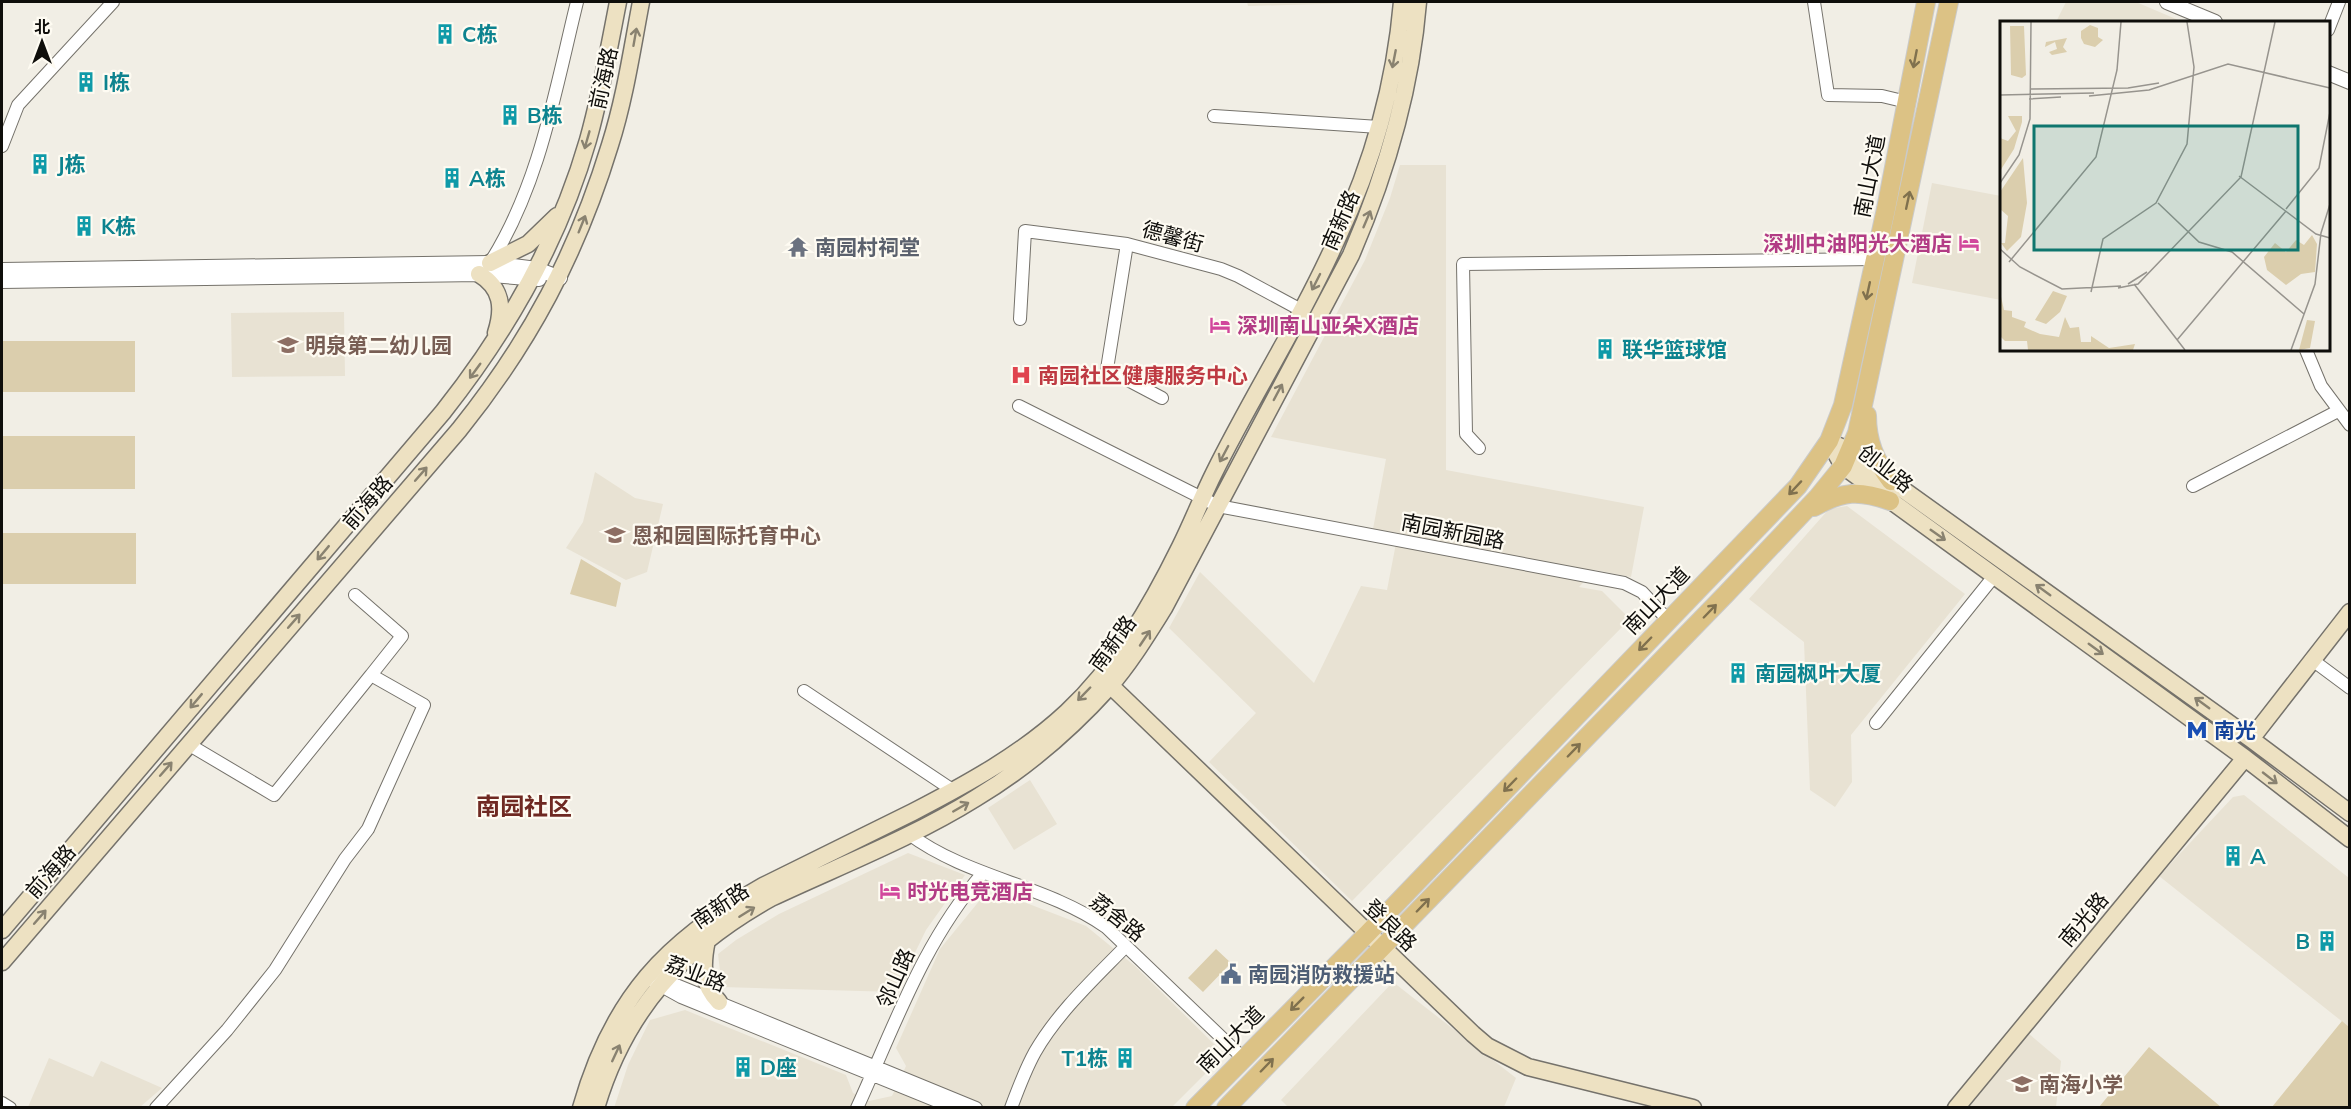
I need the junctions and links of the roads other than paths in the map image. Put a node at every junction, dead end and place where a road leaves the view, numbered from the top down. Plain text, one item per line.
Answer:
1 (113, 2) edge
2 (577, 2) edge
3 (618, 2) edge
4 (641, 2) edge
5 (1402, 2) edge
6 (1418, 2) edge
7 (1814, 2) edge
8 (1926, 2) edge
9 (1949, 2) edge
10 (2167, 2) edge
11 (2339, 2) edge
12 (2186, 5) edge
13 (2213, 21) edge
14 (2330, 25) edge
15 (2330, 74) edge
16 (2349, 82) edge
17 (1907, 102) junction
18 (1214, 116) dead end
19 (1379, 127) junction
20 (2, 146) edge
21 (565, 206) junction
22 (1127, 244) junction
23 (1875, 259) junction
24 (484, 269) junction
25 (2, 270) edge
26 (535, 274) junction
27 (560, 278) junction
28 (2, 280) edge
29 (1301, 310) junction
30 (1020, 319) dead end
31 (492, 347) junction
32 (2306, 351) edge
33 (1869, 380) junction
34 (1162, 398) dead end
35 (1019, 406) dead end
36 (2338, 411) junction
37 (2349, 425) edge
38 (1829, 441) junction
39 (1479, 448) dead end
40 (1847, 460) junction
41 (1892, 481) junction
42 (2193, 486) dead end
43 (1202, 499) junction
44 (1890, 501) junction
45 (1218, 506) junction
46 (1802, 514) junction
47 (1995, 575) junction
48 (355, 595) dead end
49 (2349, 612) edge
50 (1668, 620) junction
51 (2311, 660) junction
52 (371, 675) junction
53 (1110, 685) junction
54 (2349, 688) edge
55 (804, 691) dead end
56 (1876, 723) dead end
57 (2251, 739) junction
58 (188, 744) junction
59 (2245, 758) junction
60 (954, 791) junction
61 (2349, 813) edge
62 (909, 834) junction
63 (2349, 839) edge
64 (983, 873) junction
65 (767, 892) junction
66 (2, 930) edge
67 (1368, 933) junction
68 (707, 940) junction
69 (1126, 946) junction
70 (1382, 946) junction
71 (2, 962) edge
72 (656, 980) junction
73 (718, 1002) junction
74 (1243, 1058) junction
75 (874, 1070) junction
76 (2, 1103) edge
77 (162, 1105) edge
78 (10, 1107) edge
79 (581, 1107) edge
80 (596, 1107) edge
81 (858, 1107) edge
82 (954, 1107) edge
83 (976, 1107) edge
84 (1011, 1107) edge
85 (1195, 1107) edge
86 (1226, 1107) edge
87 (1693, 1107) edge
88 (1956, 1107) edge

1 - 20 street
2 - 24 street
3 -> 21 main road, 前海路
27 -> 4 main road, 前海路
5 -> 19 main road, 南新路
45 -> 6 main road, 南新路
7 - 17 street
8 -> 17 main road, 南山大道
33 -> 9 main road, 南山大道
10 - 12 street
11 - 14 street
12 - 13 street
15 - 16 street
17 - 23 main road, 南山大道
18 - 19 street
19 -> 29 main road, 南新路
21 - 24 main road
21 - 26 main road, 前海路
22 - 29 street, 德馨街
22 - 30 street, 德馨街
22 - 34 street
23 -> 38 main road, 南山大道
23 - 39 street
24 - 25 street
24 - 26 street
24 - 28 street
24 - 31 main road
26 - 27 street
26 - 31 main road, 前海路
58 -> 27 main road, 前海路
29 -> 43 main road, 南新路
31 -> 66 main road, 前海路
32 - 36 street
33 - 40 main road, 南山大道
33 - 41 main road
35 - 43 street, 南园新园路
36 - 37 street
36 - 42 street
38 - 40 main road, 创业路
38 -> 50 main road, 南山大道
40 - 41 main road, 创业路
40 - 44 main road, 创业路
40 - 46 main road, 南山大道
57 -> 41 main road, 创业路
43 - 45 street, 南园新园路
43 -> 60 main road, 南新路
44 - 46 main road
44 -> 47 main road, 创业路
45 - 50 street, 南园新园路
53 -> 45 main road, 南新路
70 -> 46 main road, 南山大道
47 - 56 street
47 -> 59 main road, 创业路
48 - 52 street
49 - 51 main road
50 -> 67 main road, 南山大道
51 - 54 street
51 - 57 main road
52 - 58 street
52 - 77 street
62 -> 53 main road, 南新路
53 - 67 main road, 登良路
55 - 60 street
57 - 61 main road, 创业路
71 -> 58 main road, 前海路
59 -> 63 main road, 创业路
59 - 88 main road, 南光路
60 - 65 main road, 南新路
62 - 64 street, 荔舍路
62 - 65 main road, 南新路
64 - 69 street, 荔舍路
64 - 75 street, 邻山路
68 -> 65 main road, 南新路
65 - 72 main road, 南新路
67 - 70 main road, 登良路
67 -> 74 main road, 南山大道
68 - 72 main road, 南新路
68 - 73 main road
69 - 74 street, 荔舍路
69 - 84 street
86 -> 70 main road, 南山大道
70 - 87 main road, 登良路
72 - 73 street, 荔业路
72 - 75 street, 荔业路
72 - 79 main road, 南新路
80 -> 72 main road, 南新路
73 - 75 street, 荔业路
74 - 85 main road, 南山大道
75 - 81 street, 邻山路
75 - 82 street, 荔业路
75 - 83 street, 荔业路
76 - 78 street

